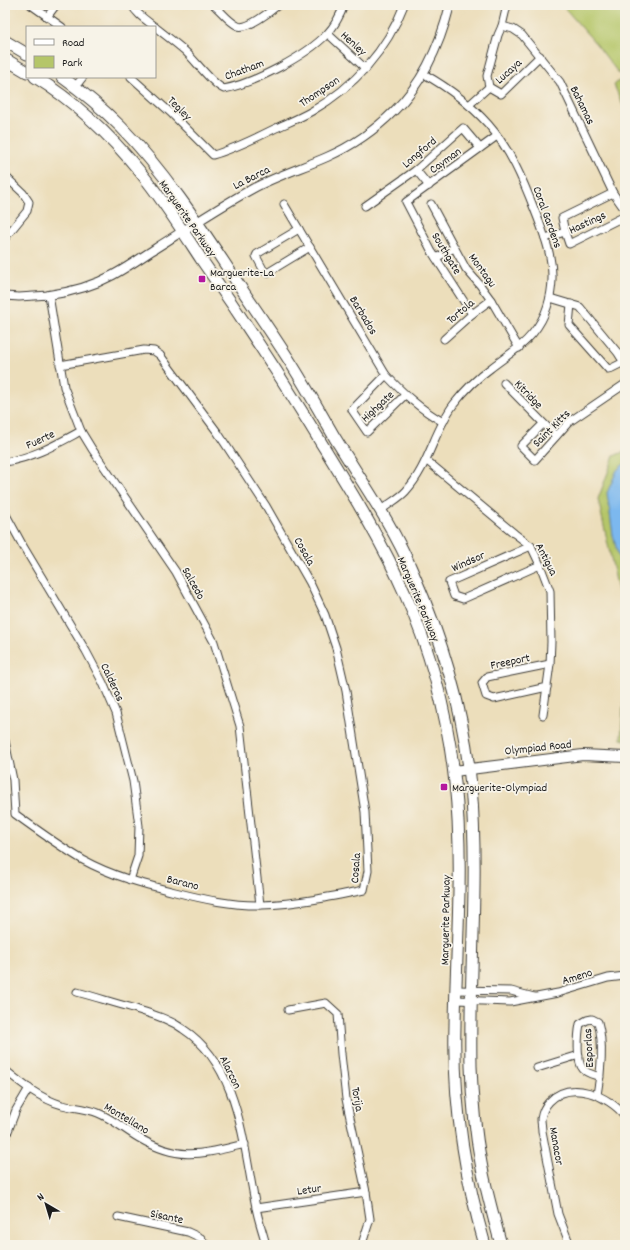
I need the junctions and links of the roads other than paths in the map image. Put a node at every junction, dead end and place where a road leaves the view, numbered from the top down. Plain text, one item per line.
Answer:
1 (30, 5) edge
2 (56, 5) edge
3 (132, 5) edge
4 (214, 5) edge
5 (278, 5) edge
6 (344, 5) edge
7 (404, 5) edge
8 (450, 5) edge
9 (507, 5) edge
10 (47, 17) junction
11 (60, 26) edge
12 (154, 26) edge
13 (502, 26) junction
14 (156, 28) edge
15 (328, 34) junction
16 (5, 41) edge
17 (26, 53) edge
18 (540, 56) junction
19 (5, 59) edge
20 (366, 69) junction
21 (26, 71) edge
22 (424, 74) junction
23 (37, 78) edge
24 (63, 78) edge
25 (82, 78) edge
26 (132, 78) edge
27 (75, 87) junction
28 (489, 87) junction
29 (469, 106) junction
30 (497, 136) junction
31 (480, 148) junction
32 (213, 155) joint
33 (416, 170) junction
34 (5, 176) edge
35 (429, 186) junction
36 (613, 192) junction
37 (406, 202) joint
38 (284, 204) dead end
39 (431, 204) dead end
40 (365, 206) dead end
41 (625, 210) edge
42 (625, 216) edge
43 (197, 222) junction
44 (300, 230) junction
45 (182, 231) junction
46 (565, 232) junction
47 (5, 238) edge
48 (545, 238) junction
49 (310, 247) junction
50 (454, 248) junction
51 (436, 258) junction
52 (49, 295) junction
53 (5, 296) edge
54 (550, 298) junction
55 (491, 300) junction
56 (571, 304) junction
57 (472, 314) junction
58 (444, 339) dead end
59 (520, 348) junction
60 (624, 363) edge
61 (60, 364) junction
62 (386, 375) junction
63 (504, 383) dead end
64 (625, 384) edge
65 (405, 395) junction
66 (443, 422) junction
67 (543, 424) junction
68 (81, 431) junction
69 (556, 436) junction
70 (426, 460) junction
71 (5, 462) edge
72 (380, 510) junction
73 (5, 513) edge
74 (531, 546) junction
75 (540, 565) junction
76 (550, 664) junction
77 (547, 687) junction
78 (543, 715) dead end
79 (5, 741) edge
80 (625, 757) edge
81 (469, 769) junction
82 (454, 771) junction
83 (130, 880) junction
84 (364, 890) joint
85 (260, 905) junction
86 (625, 976) edge
87 (510, 991) junction
88 (77, 992) dead end
89 (456, 995) junction
90 (472, 996) junction
91 (536, 998) junction
92 (510, 1002) junction
93 (288, 1010) dead end
94 (579, 1055) junction
95 (537, 1068) dead end
96 (5, 1070) edge
97 (600, 1077) junction
98 (29, 1088) junction
99 (597, 1095) junction
100 (625, 1116) edge
101 (5, 1139) edge
102 (245, 1144) junction
103 (366, 1192) junction
104 (256, 1208) junction
105 (118, 1217) dead end
106 (363, 1241) dead end
107 (206, 1245) edge
108 (266, 1245) edge
109 (485, 1245) edge
110 (501, 1245) edge
111 (570, 1245) edge

1 - 10 street
2 - 10 street
3 - 12 street, Chatham
4 - 5 street
6 - 15 street
7 - 20 street, Thompson
8 - 22 street, La Barca
9 - 13 street
10 - 11 street
13 - 18 street, Bahamas
13 - 28 street
14 - 15 street, Chatham
15 - 20 street, Henley
16 - 17 main road
18 - 28 street, Lucaya
18 - 36 street, Bahamas
19 - 21 main road
20 - 32 street, Thompson
22 - 29 street, Coral Gardens
22 - 43 street, La Barca
23 - 45 main road, Marguerite Parkway
24 - 27 main road, Marguerite Parkway
25 - 27 street
26 - 32 street, Tegley
27 - 43 main road, Marguerite Parkway
28 - 29 street
29 - 30 street, Coral Gardens
30 - 31 street, Cayman
30 - 48 street, Coral Gardens
31 - 33 street, Longford
31 - 35 street, Cayman
33 - 35 street
33 - 40 street, Longford
34 - 47 street
35 - 37 street, Cayman
36 - 41 street, Bahamas
36 - 46 street, Hastings
37 - 51 street, Southgate
38 - 44 street, Barbados
39 - 50 street, Montagu
42 - 46 street, Hastings
43 - 45 street, La Barca
43 - 72 main road, Marguerite Parkway
44 - 49 street, Barbados
44 - 49 street
45 - 52 street, La Barca
45 - 82 main road, Marguerite Parkway
46 - 48 street, Hastings
48 - 54 street, Coral Gardens
49 - 62 street, Barbados
50 - 51 street
50 - 55 street, Montagu
51 - 57 street, Southgate
52 - 53 street, La Barca
52 - 61 street, Salcedo
54 - 56 street
54 - 59 street, Coral Gardens
55 - 57 street, Tortola
55 - 59 street, Montagu
56 - 60 street
56 - 60 street
57 - 58 street, Tortola
59 - 66 street, Coral Gardens
61 - 68 street, Salcedo
61 - 84 street, Cosala
62 - 65 street, Barbados
62 - 65 street, Highgate
63 - 67 street, Kitridge
64 - 69 street, Saint Kitts
65 - 66 street, Barbados
66 - 70 street, Coral Gardens
67 - 69 street, Kitridge
67 - 69 street, Saint Kitts
68 - 71 street, Fuerte
68 - 85 street, Salcedo
70 - 72 street, Coral Gardens
70 - 74 street, Antigua
72 - 81 main road, Marguerite Parkway
73 - 83 street, Calderas
74 - 75 street, Antigua
74 - 75 street, Windsor
75 - 76 street, Antigua
76 - 77 street, Antigua
76 - 77 street, Freeport
77 - 78 street, Antigua
79 - 83 street, Barano
80 - 81 main road, Olympiad Road
81 - 82 main road, Olympiad Road
81 - 90 main road, Marguerite Parkway
82 - 89 main road, Marguerite Parkway
83 - 85 street, Barano
84 - 85 street, Barano
86 - 91 street, Ameno
87 - 90 street, Ameno
87 - 91 street, Ameno
87 - 92 street
88 - 102 street, Alarcon
89 - 90 street, Ameno
89 - 109 main road, Marguerite Parkway
90 - 92 street, Ameno
90 - 110 main road, Marguerite Parkway
91 - 92 street, Ameno
93 - 103 street, Torija
94 - 95 street, Esporlas
94 - 97 street, Esporlas
94 - 97 street, Esporlas
96 - 98 street, Montellano
97 - 99 street, Esporlas
98 - 101 street
98 - 102 street, Montellano
99 - 100 street
99 - 111 street, Manacor
102 - 104 street, Alarcon
103 - 104 street, Letur
103 - 106 street, Torija
104 - 108 street, Alarcon
105 - 107 street, Sisante

